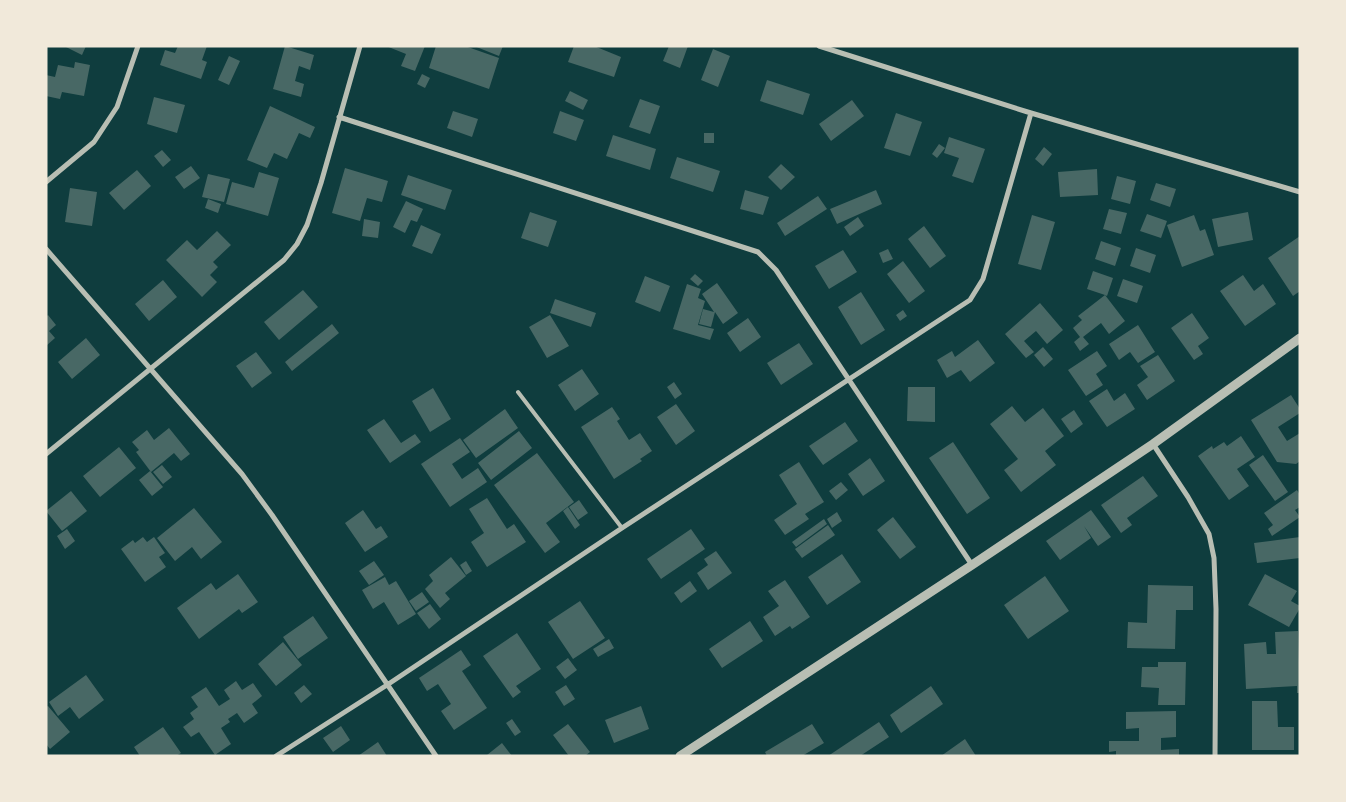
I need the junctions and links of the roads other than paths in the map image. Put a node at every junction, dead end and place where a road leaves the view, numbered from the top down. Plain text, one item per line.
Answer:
1 (138, 46) edge
2 (360, 46) edge
3 (819, 46) edge
4 (1031, 113) junction
5 (339, 118) junction
6 (46, 182) edge
7 (1300, 192) edge
8 (46, 249) edge
9 (1300, 338) edge
10 (151, 367) junction
11 (848, 379) junction
12 (518, 392) dead end
13 (1153, 444) junction
14 (46, 454) edge
15 (622, 528) junction
16 (972, 565) junction
17 (386, 685) junction
18 (276, 756) edge
19 (436, 756) edge
20 (680, 756) edge
21 (1214, 756) edge

1 - 6 street
2 - 5 street
3 - 4 street
4 - 7 street
4 - 11 street
5 - 10 street
5 - 11 street
8 - 10 street
9 - 13 street
10 - 14 street
10 - 17 street
11 - 15 street
11 - 16 street
12 - 15 lane
13 - 16 street
13 - 21 street
15 - 17 street
16 - 20 street
17 - 18 street
17 - 19 street

